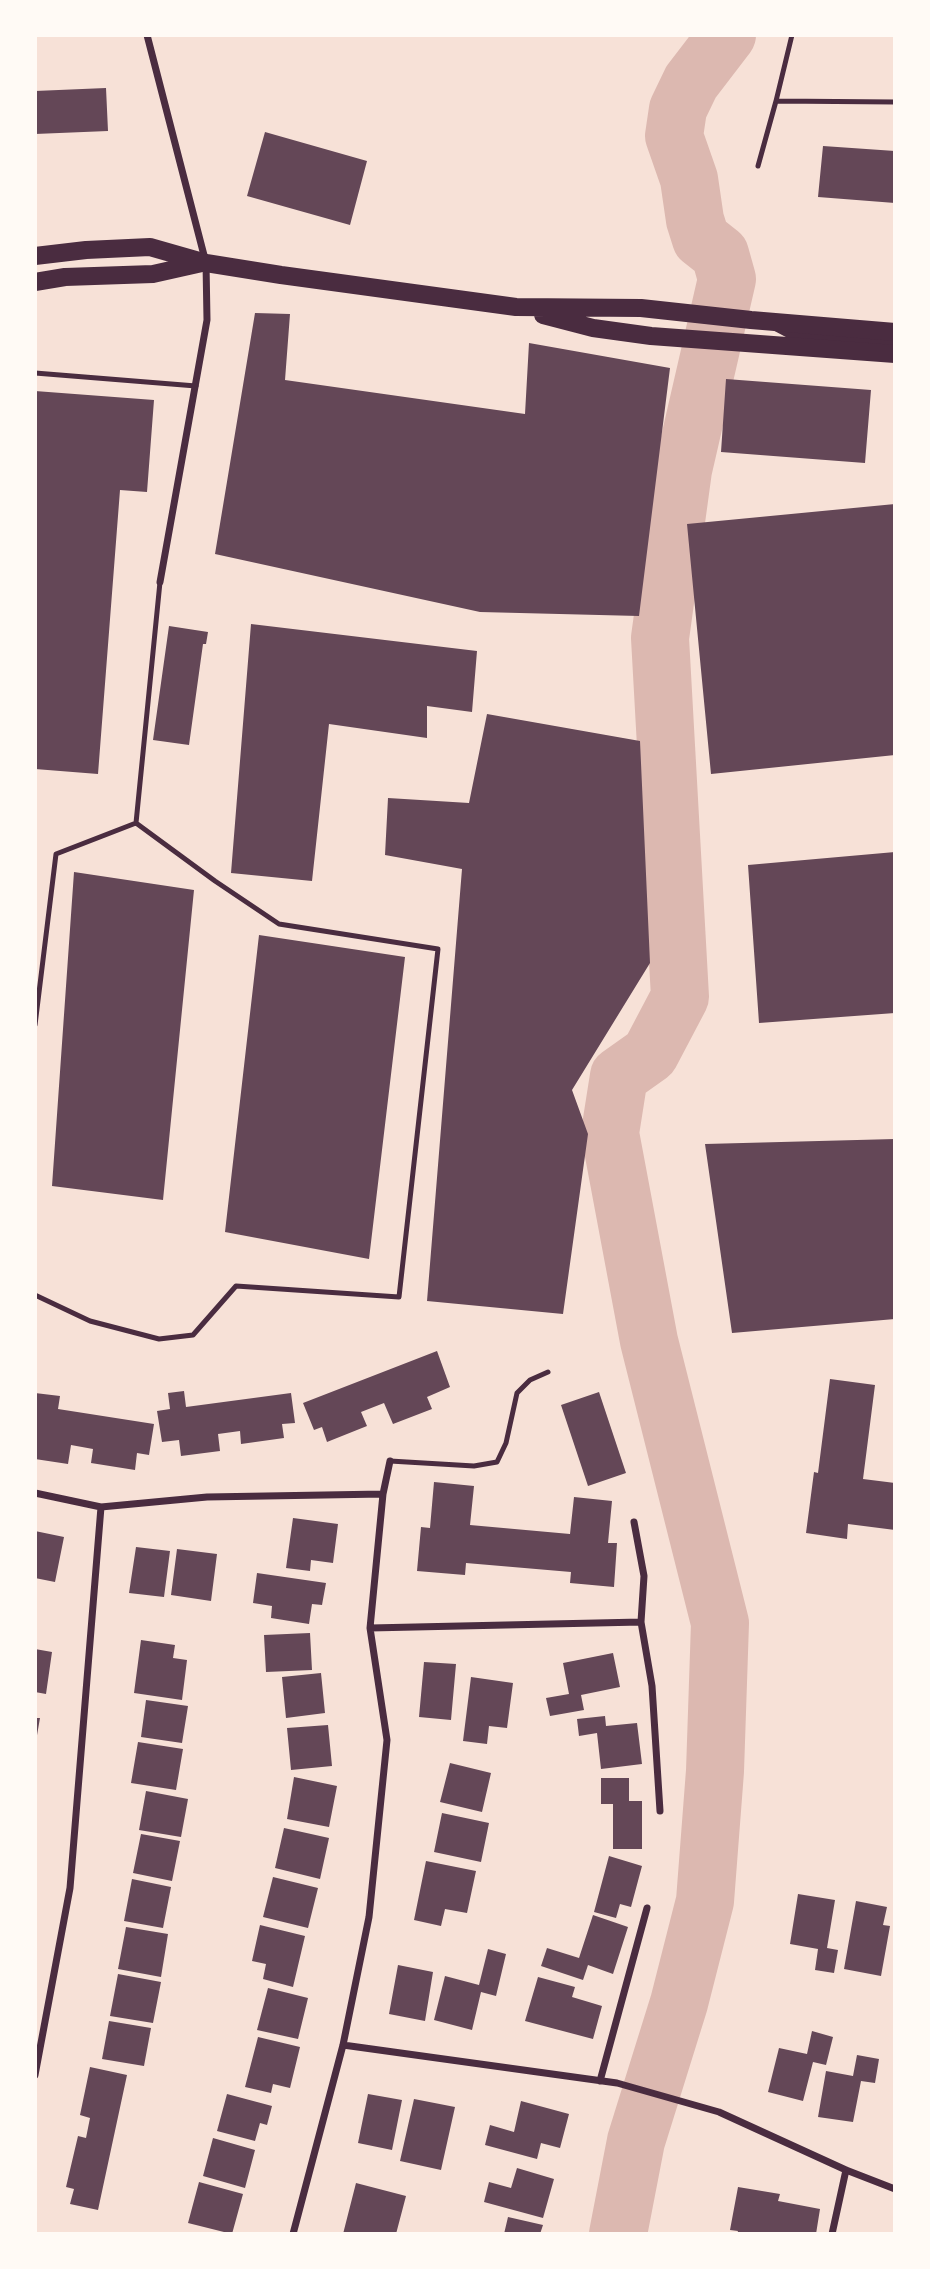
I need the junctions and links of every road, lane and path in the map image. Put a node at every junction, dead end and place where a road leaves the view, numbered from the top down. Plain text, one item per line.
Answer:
1 (147, 35) edge
2 (792, 35) edge
3 (776, 100) junction
4 (895, 102) edge
5 (758, 166) dead end
6 (35, 256) edge
7 (206, 263) junction
8 (35, 282) edge
9 (516, 307) junction
10 (771, 322) junction
11 (895, 332) edge
12 (895, 342) edge
13 (895, 354) edge
14 (35, 373) edge
15 (196, 386) junction
16 (160, 582) joint
17 (136, 823) junction
18 (35, 1026) edge
19 (35, 1295) edge
20 (548, 1372) dead end
21 (390, 1461) joint
22 (35, 1493) edge
23 (383, 1494) junction
24 (101, 1507) junction
25 (634, 1522) dead end
26 (640, 1622) junction
27 (370, 1628) junction
28 (660, 1811) dead end
29 (647, 1908) dead end
30 (343, 2045) junction
31 (35, 2075) edge
32 (600, 2081) junction
33 (846, 2170) junction
34 (895, 2189) edge
35 (293, 2234) edge
36 (832, 2234) edge

1 - 7 street
2 - 3 lane
3 - 4 lane
3 - 5 lane
6 - 7 main road
7 - 8 main road
7 - 9 main road
7 - 15 street
9 - 10 main road
9 - 13 main road
10 - 11 main road
10 - 12 street
14 - 15 lane
15 - 16 street
16 - 17 lane
17 - 18 lane
17 - 19 lane
20 - 21 lane
21 - 23 street
22 - 24 street
23 - 24 street
23 - 27 street
24 - 31 street
25 - 26 street
26 - 27 street
26 - 28 street
27 - 30 street
29 - 32 street
30 - 32 street
30 - 35 street
32 - 33 street
33 - 34 street
33 - 36 street

